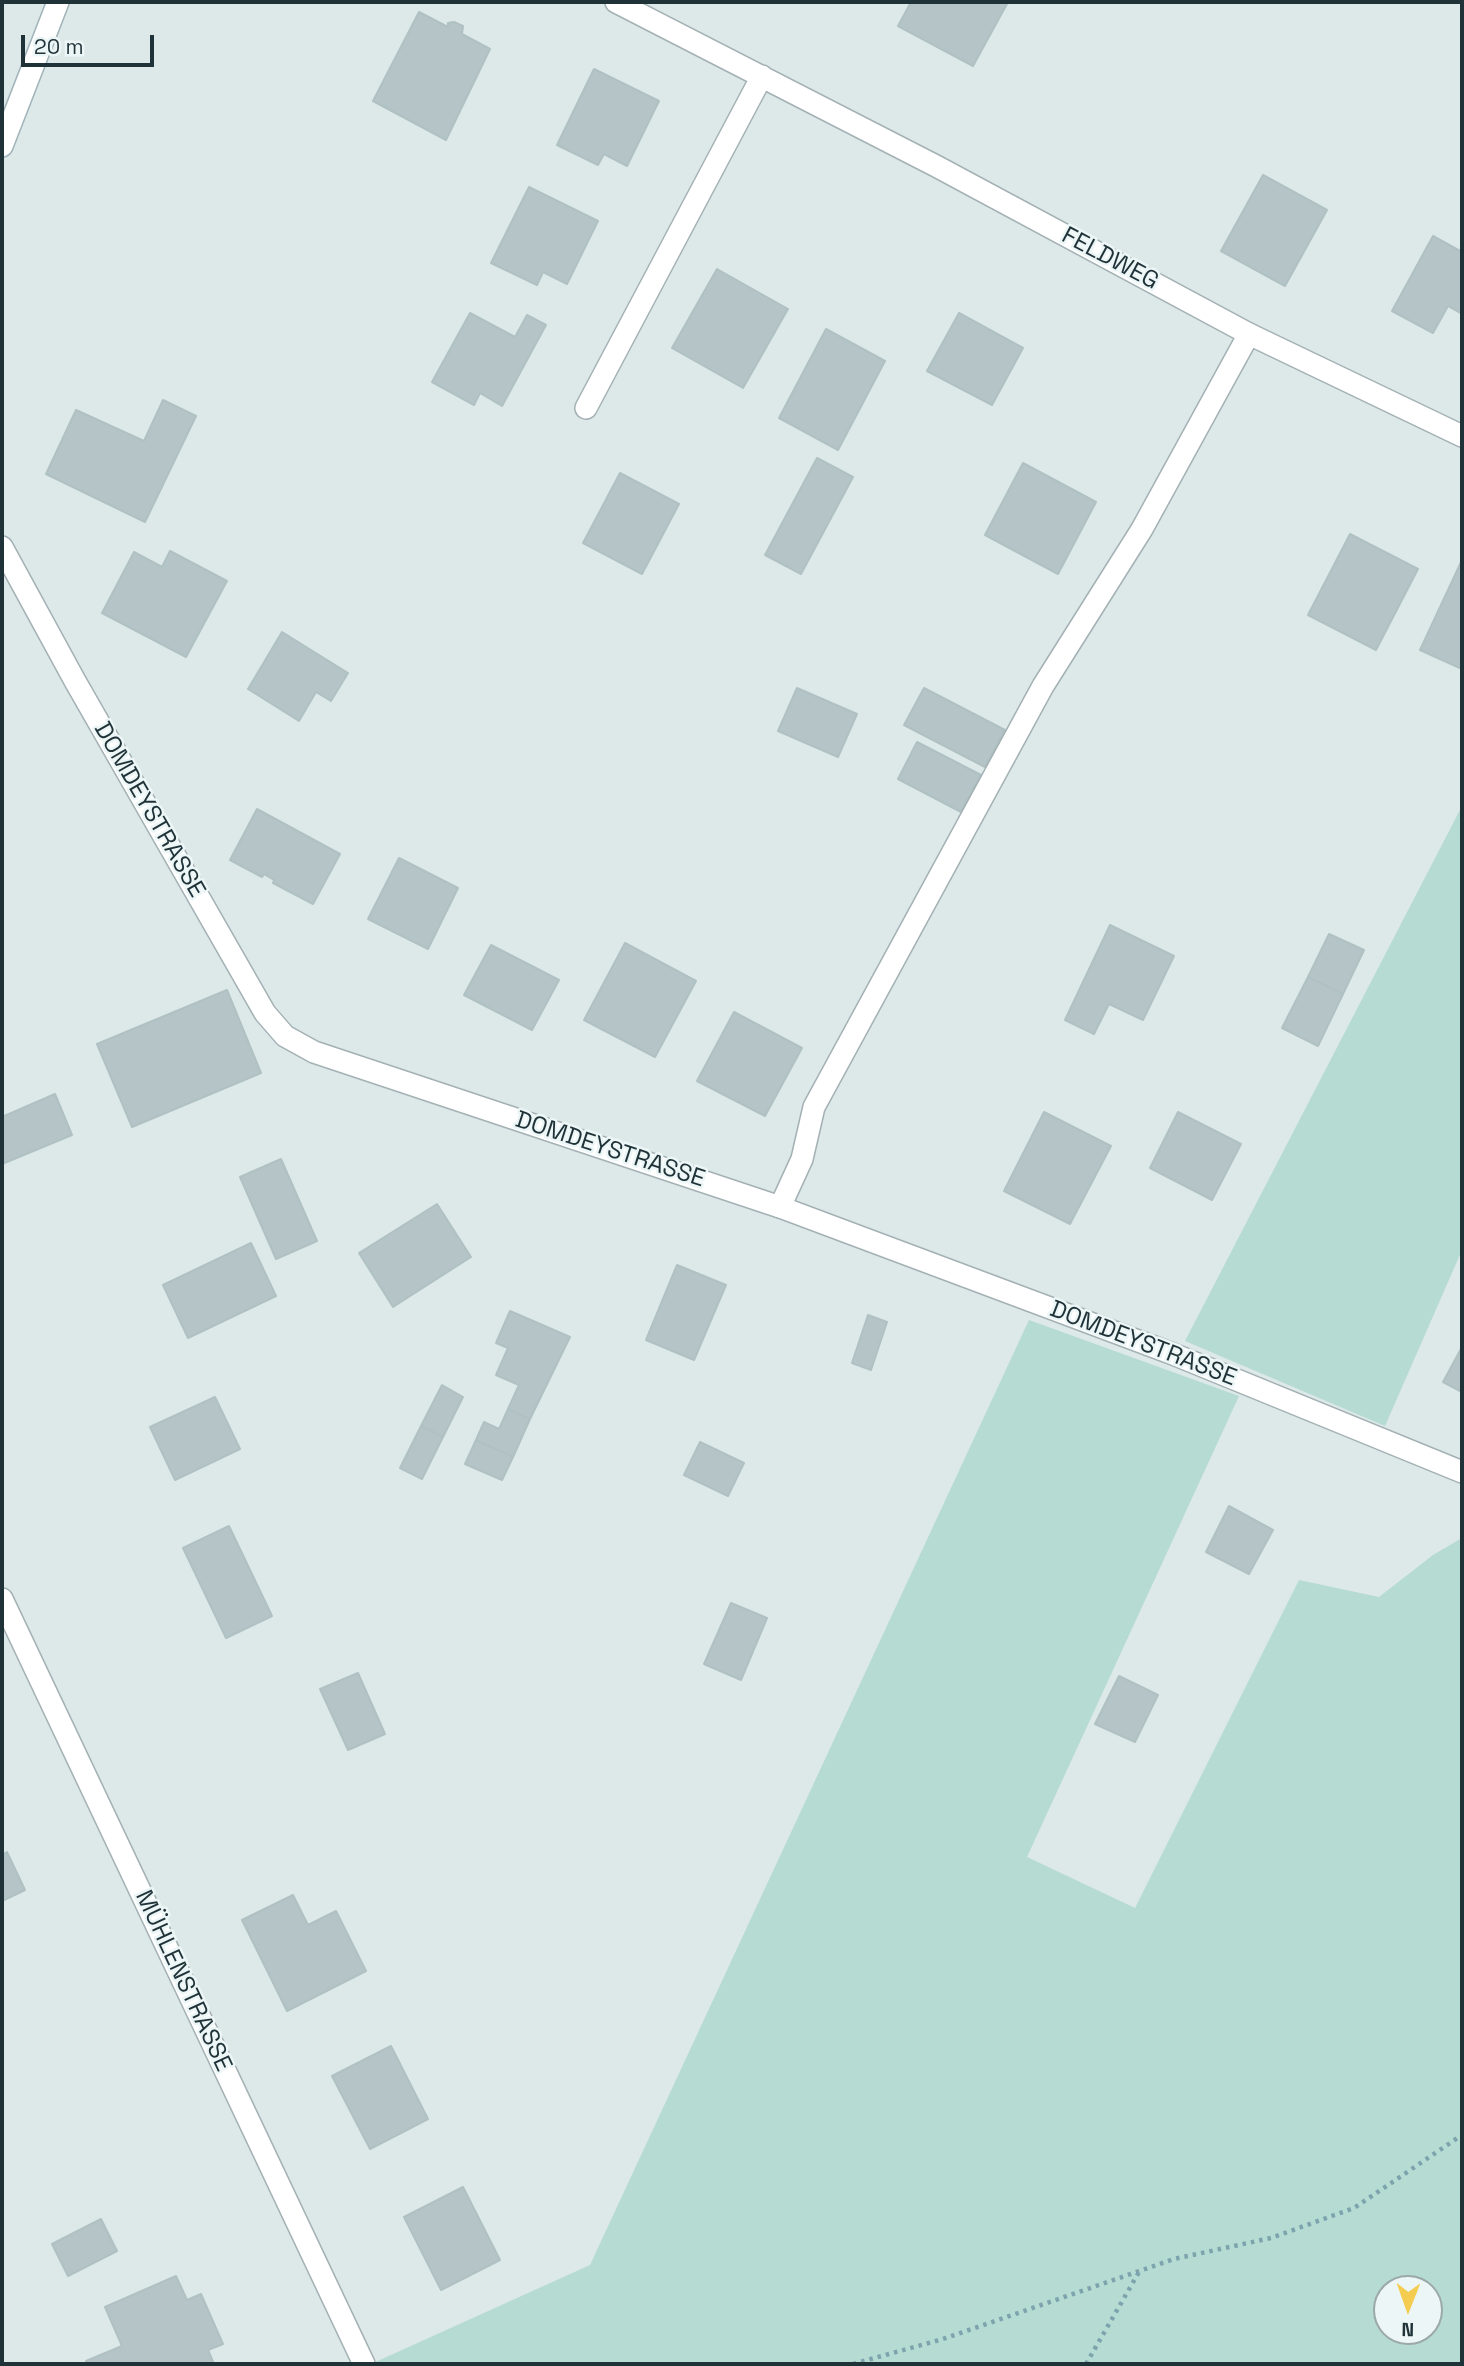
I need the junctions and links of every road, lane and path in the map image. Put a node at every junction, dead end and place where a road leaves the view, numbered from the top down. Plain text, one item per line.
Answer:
1 (58, 2) edge
2 (616, 2) edge
3 (762, 76) junction
4 (2, 146) edge
5 (1250, 334) junction
6 (586, 408) dead end
7 (1462, 436) edge
8 (2, 547) edge
9 (780, 1207) junction
10 (1462, 1472) edge
11 (2, 1598) edge
12 (1462, 2135) edge
13 (1139, 2271) junction
14 (364, 2364) edge
15 (853, 2364) edge
16 (1086, 2364) edge

1 - 4 street
2 - 3 street, FELDWEG
3 - 5 street, FELDWEG
3 - 6 street
5 - 7 street, FELDWEG
5 - 9 street
8 - 9 street, DOMDEYSTRASSE
9 - 10 street, DOMDEYSTRASSE
11 - 14 street, MÜHLENSTRASSE
12 - 13 path
13 - 15 path
13 - 16 path

